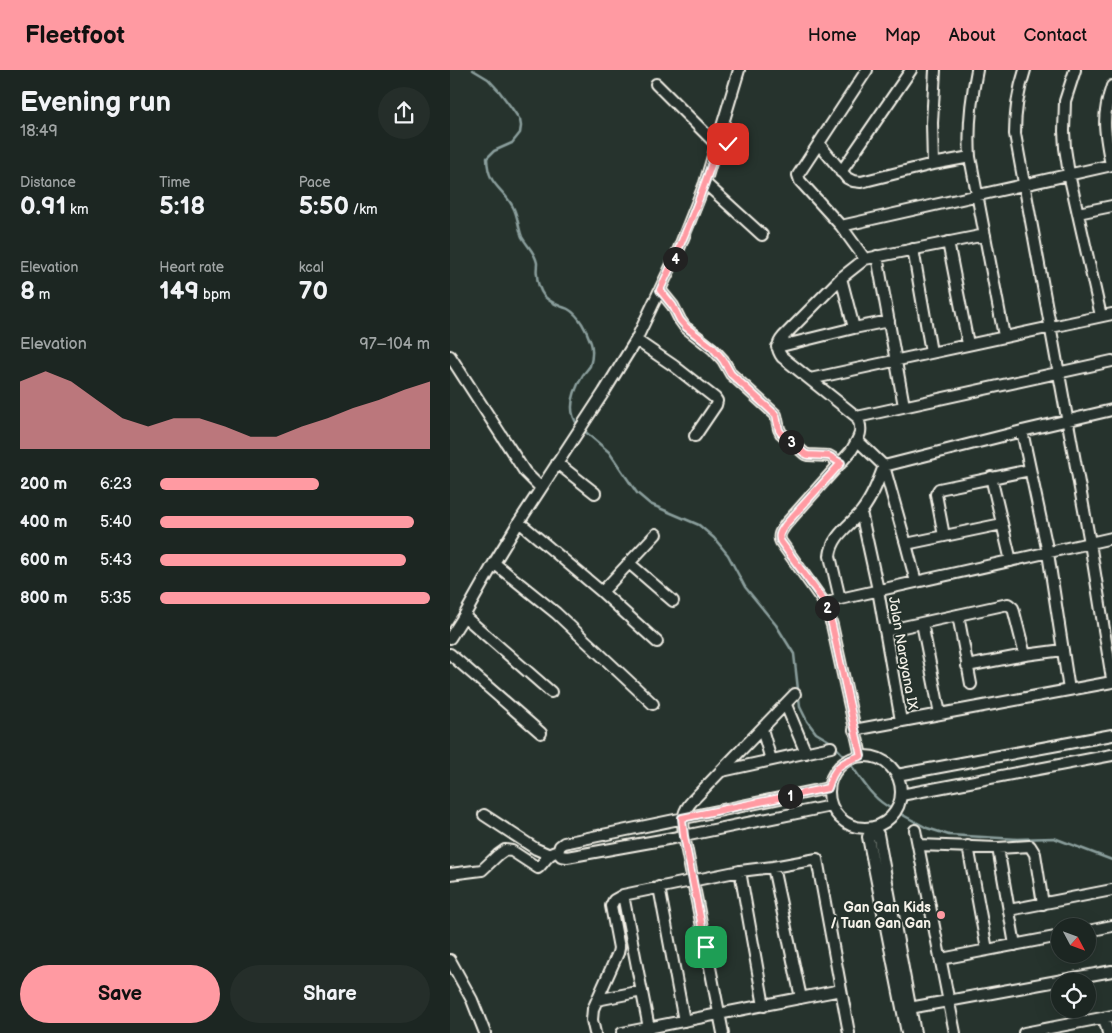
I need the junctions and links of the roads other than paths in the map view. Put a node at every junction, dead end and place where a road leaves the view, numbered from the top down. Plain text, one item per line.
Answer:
1 (739, 70) edge
2 (866, 70) edge
3 (910, 70) edge
4 (935, 70) edge
5 (977, 70) edge
6 (1025, 70) edge
7 (1075, 70) edge
8 (656, 84) dead end
9 (1112, 86) edge
10 (718, 142) junction
11 (819, 144) junction
12 (739, 154) dead end
13 (970, 157) junction
14 (933, 164) junction
15 (1111, 165) edge
16 (842, 172) junction
17 (1069, 174) junction
18 (705, 183) junction
19 (1024, 184) junction
20 (977, 195) junction
21 (1112, 206) edge
22 (1078, 213) junction
23 (841, 226) junction
24 (762, 235) dead end
25 (985, 235) junction
26 (948, 242) junction
27 (913, 249) junction
28 (877, 256) junction
29 (865, 259) junction
30 (841, 278) junction
31 (660, 290) junction
32 (1112, 314) edge
33 (1101, 316) junction
34 (889, 322) junction
35 (1050, 326) junction
36 (854, 328) junction
37 (1004, 336) junction
38 (636, 340) junction
39 (968, 344) junction
40 (777, 347) junction
41 (931, 352) junction
42 (450, 356) edge
43 (896, 360) junction
44 (1112, 361) edge
45 (1059, 373) junction
46 (810, 379) junction
47 (904, 406) junction
48 (1112, 410) edge
49 (857, 417) junction
50 (1067, 419) junction
51 (1022, 431) junction
52 (696, 436) dead end
53 (858, 441) junction
54 (558, 463) junction
55 (841, 463) junction
56 (884, 466) junction
57 (1030, 470) junction
58 (991, 477) junction
59 (541, 488) junction
60 (596, 493) dead end
61 (861, 512) junction
62 (519, 522) junction
63 (1002, 524) junction
64 (656, 534) dead end
65 (944, 536) junction
66 (1112, 538) edge
67 (1090, 543) junction
68 (906, 544) junction
69 (1048, 553) junction
70 (1011, 561) junction
71 (494, 563) junction
72 (629, 564) junction
73 (916, 582) junction
74 (878, 590) junction
75 (602, 592) junction
76 (840, 599) junction
77 (673, 601) dead end
78 (826, 604) junction
79 (958, 615) junction
80 (464, 616) junction
81 (922, 623) junction
82 (452, 631) edge
83 (885, 631) junction
84 (657, 642) dead end
85 (1063, 650) junction
86 (450, 654) edge
87 (1025, 655) junction
88 (968, 666) junction
89 (1112, 681) edge
90 (971, 684) dead end
91 (1069, 690) junction
92 (551, 692) dead end
93 (795, 694) dead end
94 (653, 704) dead end
95 (786, 705) junction
96 (940, 714) junction
97 (901, 721) junction
98 (762, 729) junction
99 (854, 730) junction
100 (541, 733) dead end
101 (1112, 735) edge
102 (832, 747) dead end
103 (806, 753) junction
104 (1112, 755) edge
105 (861, 756) junction
106 (771, 760) junction
107 (722, 771) junction
108 (898, 776) junction
109 (828, 788) junction
110 (901, 796) junction
111 (831, 806) junction
112 (484, 815) dead end
113 (682, 818) junction
114 (915, 830) dead end
115 (684, 836) junction
116 (918, 845) junction
117 (968, 846) junction
118 (998, 848) junction
119 (554, 853) junction
120 (773, 868) junction
121 (740, 871) junction
122 (450, 874) edge
123 (693, 880) junction
124 (659, 887) junction
125 (1112, 890) edge
126 (623, 895) junction
127 (1043, 904) junction
128 (1009, 910) junction
129 (1112, 926) edge
130 (1096, 929) edge
131 (1051, 938) edge
132 (1015, 945) junction
133 (987, 950) junction
134 (941, 959) junction
135 (450, 960) edge
136 (1112, 971) edge
137 (841, 990) junction
138 (642, 991) junction
139 (801, 998) junction
140 (597, 1000) junction
141 (949, 1001) junction
142 (764, 1006) junction
143 (906, 1009) junction
144 (719, 1014) junction
145 (1108, 1017) edge
146 (684, 1021) junction
147 (649, 1028) junction
148 (485, 1033) edge
149 (595, 1033) edge
150 (622, 1033) edge
151 (723, 1033) edge
152 (849, 1033) edge
153 (907, 1033) edge
154 (915, 1033) edge
155 (955, 1033) edge
156 (1024, 1033) edge
157 (1108, 1033) edge

1 - 10 street
2 - 11 street
3 - 16 street
4 - 14 street
5 - 13 street
6 - 19 street
7 - 17 street
8 - 10 street
9 - 15 street
10 - 12 street
10 - 18 street
11 - 16 street
11 - 23 street
13 - 14 street
13 - 20 street
14 - 16 street
15 - 17 street
17 - 19 street
17 - 22 street
18 - 24 street
18 - 31 street
19 - 20 street
19 - 35 street
20 - 23 street
20 - 25 street
21 - 22 street
22 - 33 street
23 - 29 street
25 - 26 street
25 - 37 street
26 - 27 street
26 - 39 street
27 - 28 street
27 - 41 street
28 - 29 street
28 - 34 street
29 - 30 street
30 - 36 street
30 - 40 street
31 - 38 street
31 - 55 street
32 - 33 street
33 - 35 street
34 - 36 street
34 - 43 street
35 - 37 street
35 - 45 street
36 - 40 street
37 - 39 street
38 - 52 street
38 - 54 street
39 - 41 street
40 - 46 street
41 - 43 street
42 - 59 street
43 - 46 street
43 - 47 street
44 - 45 street
45 - 47 street
45 - 50 street
46 - 49 street
47 - 49 street
48 - 50 street
49 - 53 street
50 - 51 street
50 - 67 street
51 - 56 street
51 - 57 street
53 - 55 street
53 - 56 street
54 - 59 street
54 - 60 street
55 - 78 street
56 - 61 street
56 - 68 street
57 - 58 street
57 - 69 street
58 - 63 street
58 - 65 street
59 - 62 street
61 - 74 street, Jalan Narayana IX
61 - 76 street
62 - 71 street
62 - 75 street
63 - 65 street
63 - 70 street
64 - 72 street
65 - 68 street
66 - 67 street
67 - 69 street
67 - 89 street
68 - 73 street
69 - 70 street
69 - 85 street
70 - 73 street
71 - 80 street
71 - 94 street
72 - 75 street
72 - 77 street
73 - 74 street
74 - 76 street
74 - 83 street, Jalan Narayana IX
75 - 84 street
76 - 78 street
78 - 99 street
79 - 81 street
79 - 87 street
79 - 88 street
80 - 82 street
80 - 92 street
81 - 83 street
81 - 96 street
83 - 97 street, Jalan Narayana IX
85 - 87 street
85 - 91 street
86 - 100 street
87 - 88 street
88 - 90 street
89 - 91 street
91 - 96 street
93 - 95 street
95 - 98 street
95 - 103 street
96 - 97 street
97 - 99 street
98 - 106 street
98 - 107 street
99 - 105 street
101 - 108 street
102 - 103 street
103 - 106 street
104 - 110 street
105 - 108 street
105 - 109 street
106 - 107 street
107 - 113 street
108 - 110 street
109 - 111 street
109 - 113 street
110 - 111 street
111 - 115 street
112 - 119 street
113 - 115 street
113 - 119 street
114 - 116 street
115 - 119 street
115 - 123 street
116 - 117 street
116 - 134 street
117 - 118 street
117 - 133 street
118 - 127 street
118 - 128 street
119 - 122 street
120 - 121 street
120 - 137 street
120 - 139 street
121 - 123 street
121 - 142 street
123 - 124 street
123 - 144 street
124 - 126 street
124 - 146 street
125 - 127 street
126 - 138 street
126 - 140 street
127 - 128 street
128 - 132 street
129 - 130 street
131 - 132 street
132 - 133 street
133 - 134 street
134 - 141 street
135 - 148 street
136 - 141 street
137 - 139 street
137 - 152 street
138 - 140 street
138 - 147 street
139 - 142 street
140 - 149 street
141 - 143 street
141 - 155 street
142 - 144 street
143 - 143 street
143 - 153 street
143 - 154 street
144 - 146 street
144 - 151 street
145 - 156 street
145 - 157 street
146 - 147 street
147 - 150 street

